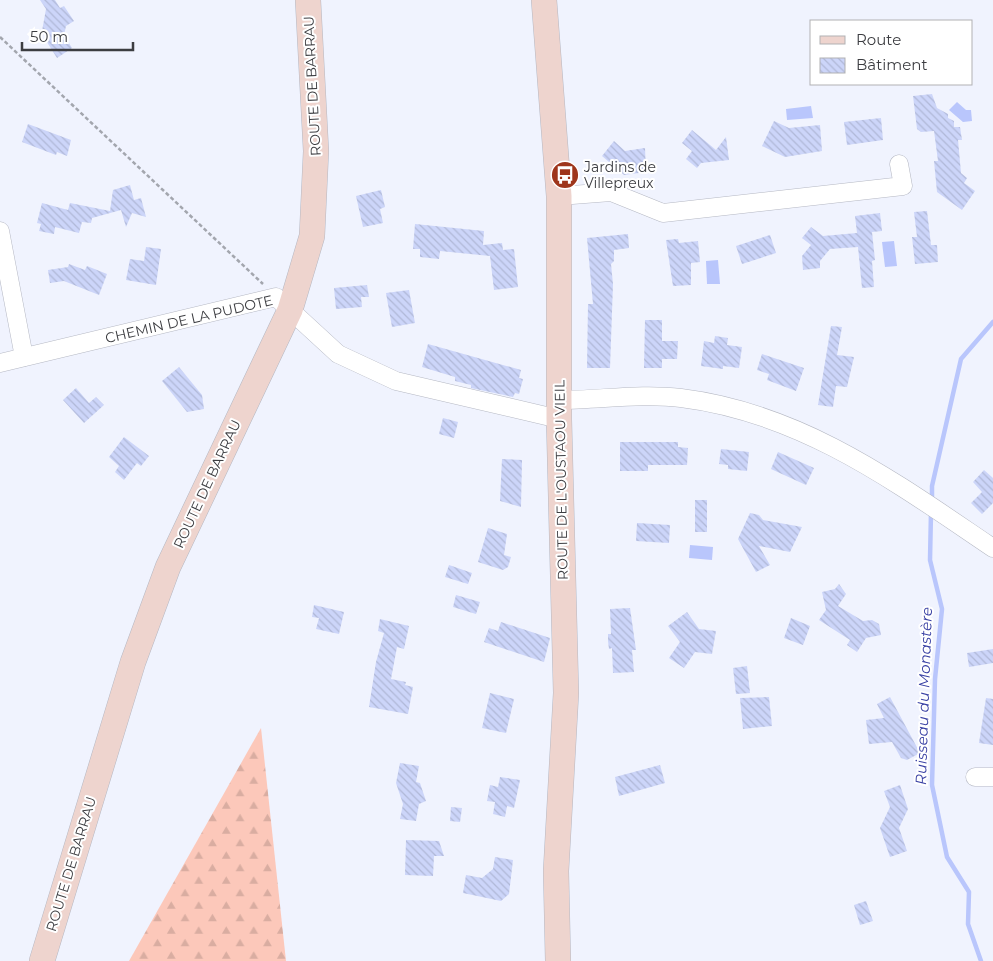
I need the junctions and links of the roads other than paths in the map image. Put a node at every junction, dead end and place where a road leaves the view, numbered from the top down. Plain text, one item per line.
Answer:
1 (308, 0) edge
2 (544, 0) edge
3 (899, 164) dead end
4 (559, 196) junction
5 (0, 231) edge
6 (283, 303) junction
7 (24, 357) junction
8 (0, 363) edge
9 (559, 410) junction
10 (993, 548) edge
11 (975, 777) dead end
12 (993, 777) edge
13 (42, 961) edge
14 (558, 961) edge

1 - 6 street, ROUTE DE BARRAU
2 - 4 street, ROUTE DE L'OUSTAOU VIEIL
3 - 4 street
4 - 9 street, ROUTE DE L'OUSTAOU VIEIL
5 - 7 street
6 - 7 street, CHEMIN DE LA PUDOTE
6 - 9 street, CHEMIN DE LA PUDOTE
6 - 13 street, ROUTE DE BARRAU
7 - 8 street, CHEMIN DE LA PUDOTE
9 - 10 street, CHEMIN DE LA PUDOTE
9 - 14 street, ROUTE DE L'OUSTAOU VIEIL
11 - 12 street

